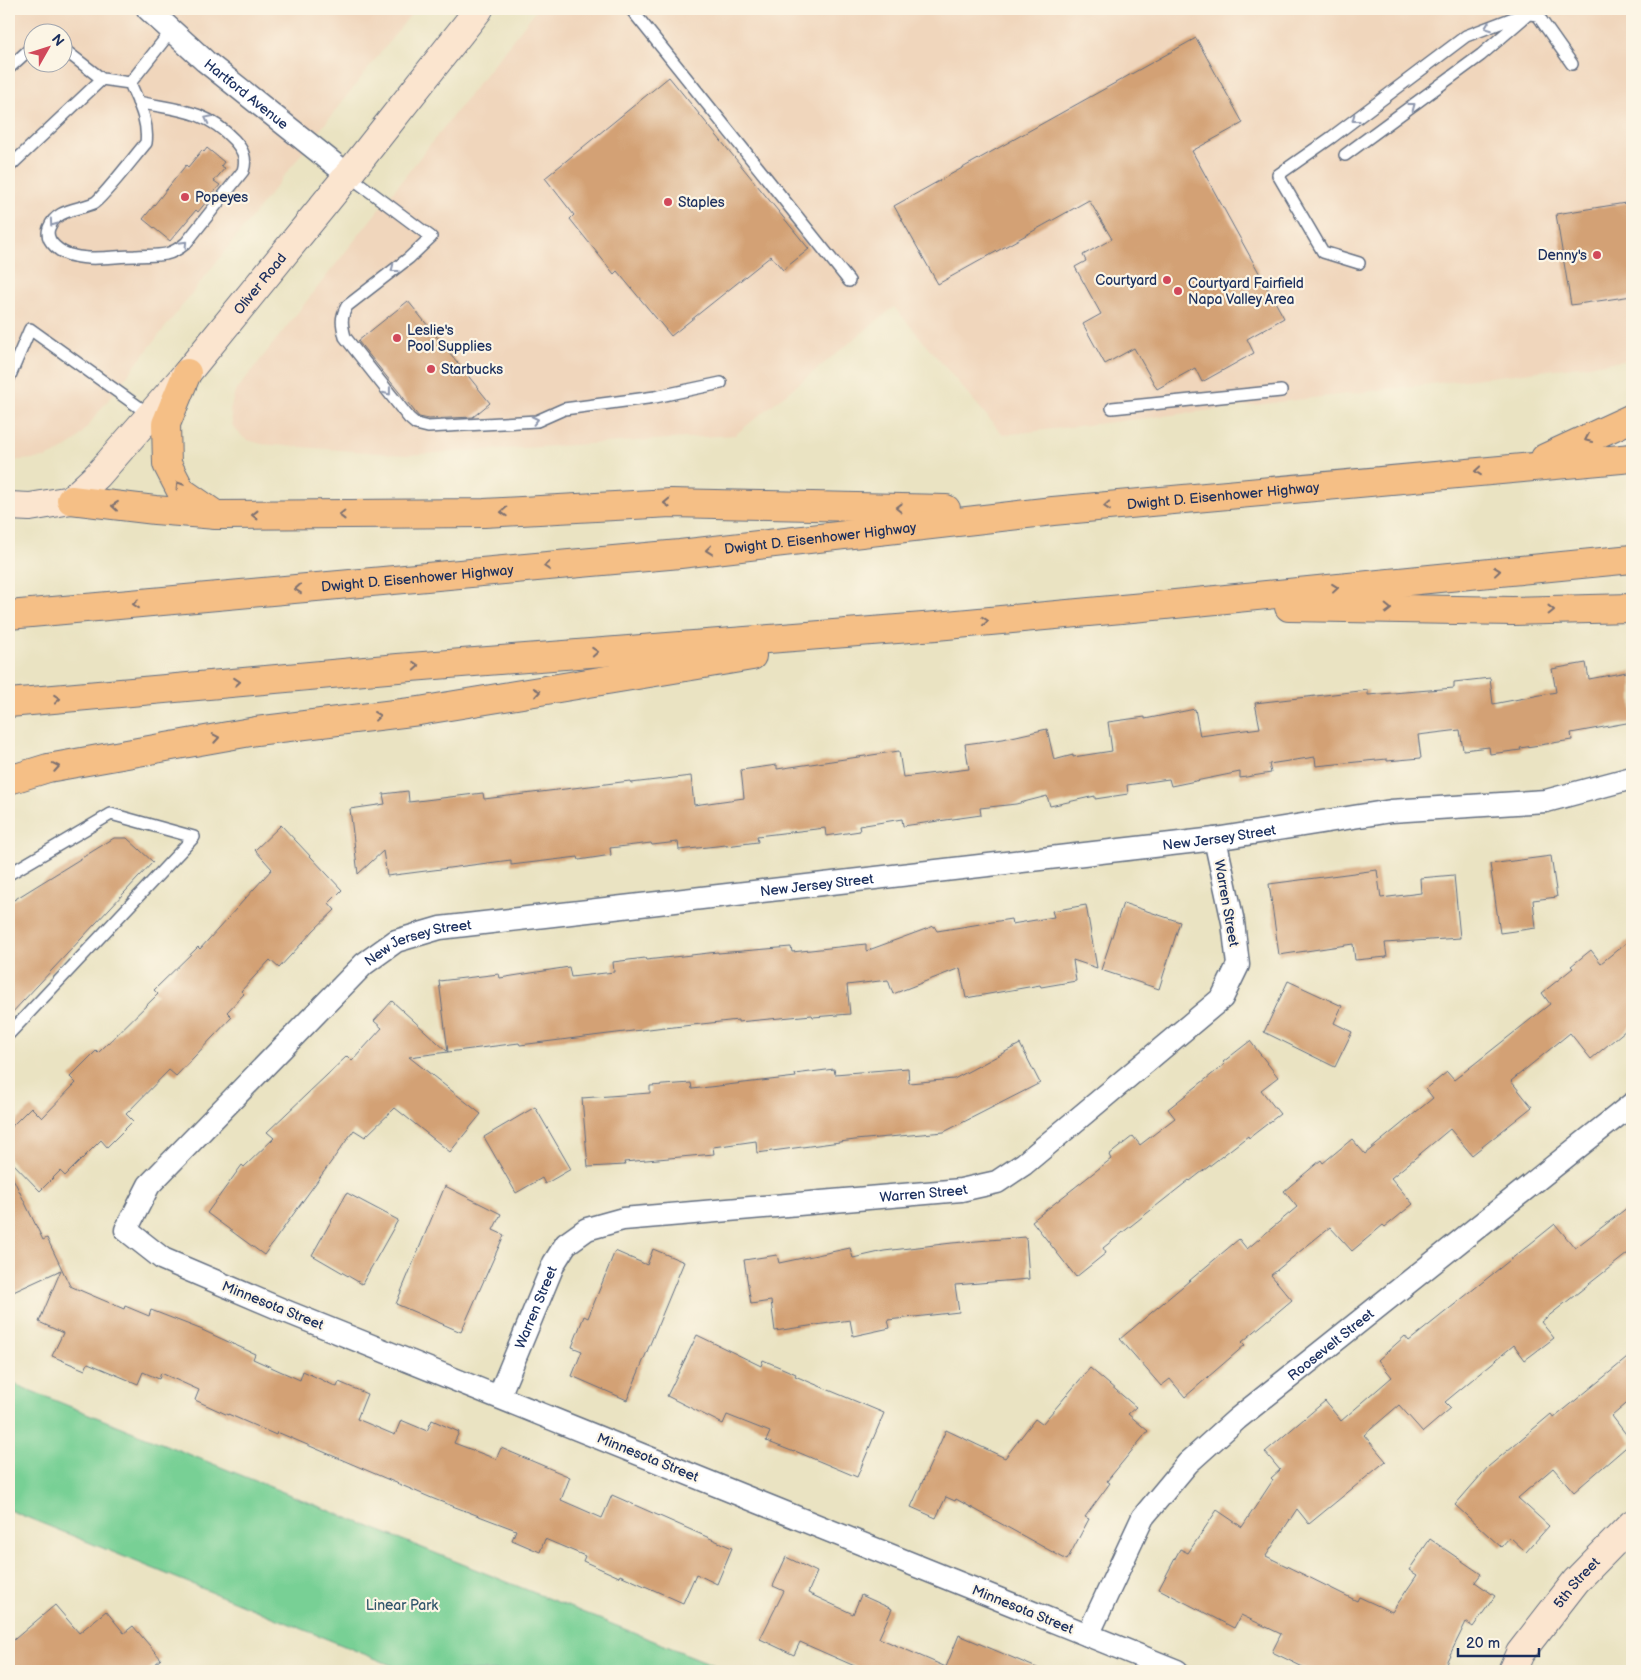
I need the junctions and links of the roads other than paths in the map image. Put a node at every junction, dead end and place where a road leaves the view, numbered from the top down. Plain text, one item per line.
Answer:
1 (148, 9) edge
2 (479, 9) edge
3 (631, 9) edge
4 (1534, 9) edge
5 (172, 30) junction
6 (22, 56) edge
7 (72, 56) edge
8 (1572, 64) dead end
9 (9, 68) edge
10 (102, 79) junction
11 (130, 83) junction
12 (138, 102) junction
13 (1345, 156) dead end
14 (9, 167) edge
15 (348, 175) junction
16 (1359, 263) dead end
17 (849, 281) dead end
18 (187, 373) junction
19 (9, 378) edge
20 (722, 383) dead end
21 (1281, 392) dead end
22 (1112, 408) dead end
23 (150, 415) junction
24 (1632, 418) edge
25 (1632, 458) edge
26 (1527, 466) junction
27 (71, 500) junction
28 (9, 506) edge
29 (1053, 511) junction
30 (216, 515) junction
31 (1632, 558) edge
32 (1165, 605) junction
33 (1632, 608) edge
34 (9, 616) edge
35 (936, 626) junction
36 (9, 703) edge
37 (1632, 778) edge
38 (9, 780) edge
39 (1215, 838) junction
40 (9, 874) edge
41 (9, 1034) edge
42 (1632, 1104) edge
43 (126, 1230) joint
44 (499, 1396) junction
45 (1632, 1524) edge
46 (1088, 1635) junction
47 (1177, 1671) edge
48 (1512, 1671) edge

1 - 5 street, Hartford Avenue
2 - 15 street, Oliver Road
3 - 17 lane
4 - 8 lane
13 -> 4 lane
4 -> 16 lane
5 - 11 lane
5 - 15 street, Hartford Avenue
6 - 9 lane
7 - 10 lane
10 - 11 lane
10 - 14 lane
11 - 12 lane
12 -> 12 lane
15 - 18 street, Oliver Road
15 -> 20 lane
18 - 23 street, Oliver Road
30 -> 18 highway
19 - 23 lane
21 - 22 lane
23 - 27 street, Oliver Road
24 -> 26 highway
25 - 26 highway, Dwight D. Eisenhower Highway
26 -> 29 highway, Dwight D. Eisenhower Highway
27 - 28 street
30 -> 27 highway
29 -> 30 highway
29 -> 34 highway, Dwight D. Eisenhower Highway
32 -> 31 highway
32 -> 33 highway
35 -> 32 highway
36 -> 35 highway
38 -> 35 highway
37 - 39 street, New Jersey Street
39 - 43 street, New Jersey Street
39 - 44 street, Warren Street
40 - 41 lane
42 - 46 street, Roosevelt Street
43 - 44 street, Minnesota Street
44 - 46 street, Minnesota Street
45 - 48 street, 5th Street
46 - 47 street, Minnesota Street

